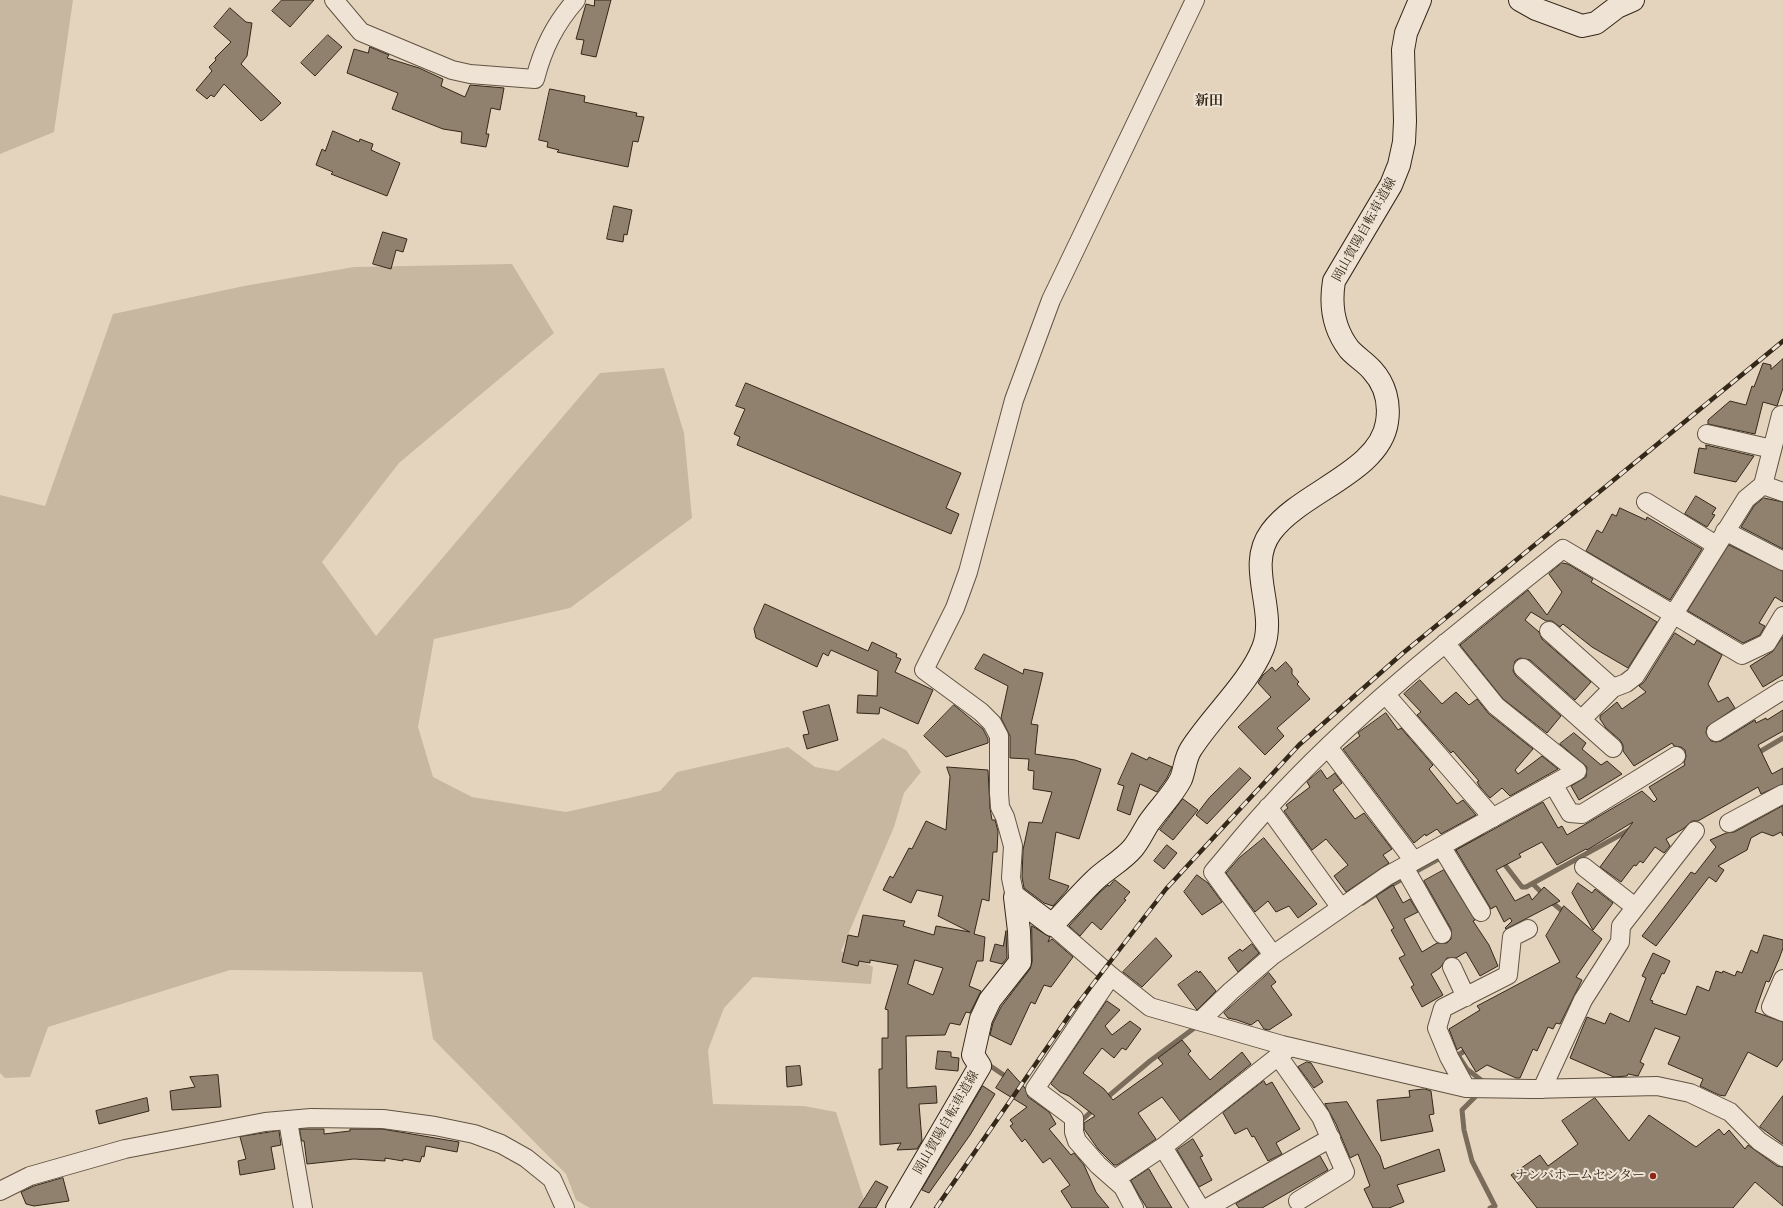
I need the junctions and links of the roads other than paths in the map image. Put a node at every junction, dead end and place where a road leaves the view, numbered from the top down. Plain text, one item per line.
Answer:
1 (334, 0) edge
2 (576, 0) edge
3 (1195, 0) edge
4 (1420, 0) edge
5 (1520, 0) edge
6 (1633, 0) edge
7 (1783, 416) edge
8 (1707, 434) dead end
9 (1772, 449) junction
10 (1763, 485) junction
11 (1783, 492) edge
12 (1646, 502) dead end
13 (1721, 538) junction
14 (1783, 562) edge
15 (1672, 615) junction
16 (1783, 616) edge
17 (1549, 631) dead end
18 (1445, 643) junction
19 (1523, 668) dead end
20 (1613, 688) junction
21 (1783, 690) edge
22 (1386, 696) junction
23 (1582, 719) junction
24 (1716, 732) dead end
25 (1328, 747) junction
26 (1613, 748) dead end
27 (1676, 756) dead end
28 (1553, 784) junction
29 (1783, 794) edge
30 (1268, 807) junction
31 (1493, 818) junction
32 (1729, 823) dead end
33 (1695, 831) dead end
34 (1445, 852) junction
35 (1584, 867) dead end
36 (1409, 870) junction
37 (1015, 897) junction
38 (1635, 907) junction
39 (1341, 908) junction
40 (1481, 912) dead end
41 (1052, 925) junction
42 (1528, 929) dead end
43 (1442, 934) dead end
44 (1273, 955) junction
45 (1452, 967) dead end
46 (1111, 976) junction
47 (1783, 979) edge
48 (1466, 996) junction
49 (1783, 1012) edge
50 (1200, 1021) junction
51 (1284, 1051) junction
52 (1466, 1088) junction
53 (1542, 1089) junction
54 (288, 1121) junction
55 (1331, 1138) junction
56 (1163, 1147) junction
57 (1783, 1157) edge
58 (1118, 1177) junction
59 (0, 1191) edge
60 (1298, 1201) dead end
61 (303, 1208) edge
62 (565, 1208) edge
63 (897, 1208) edge
64 (1134, 1208) edge
65 (1200, 1208) edge
66 (1207, 1208) edge

1 - 2 street
3 - 37 street
4 - 41 main road, 岡山賀陽自転車道線
5 - 6 main road
7 - 9 street
8 - 9 street
9 - 10 street
10 - 11 street
10 - 13 street
12 - 13 street
13 - 14 street
13 - 15 street
15 - 16 street
15 - 18 street
15 - 20 street
17 - 20 street
18 - 22 street
18 - 28 street
19 - 23 street
20 - 23 street
21 - 24 street
22 - 25 street
22 - 31 street
23 - 26 street
25 - 30 street
25 - 36 street
27 - 28 street
28 - 31 street
29 - 32 street
30 - 39 street
30 - 44 street
31 - 34 street
33 - 38 street
34 - 36 street
34 - 40 street
35 - 38 street
36 - 39 street
36 - 43 street
37 - 41 main road
37 - 63 main road, 岡山賀陽自転車道線
38 - 53 street
39 - 44 street
41 - 46 street
42 - 48 street
44 - 50 street
45 - 48 street
46 - 50 street
46 - 58 street
47 - 49 street
48 - 52 street
50 - 51 street
51 - 52 street
51 - 55 street
51 - 56 street
52 - 53 street
53 - 57 street
54 - 59 street
54 - 61 street
54 - 62 street
55 - 60 street
55 - 66 street
56 - 58 street
56 - 65 street
58 - 64 street

